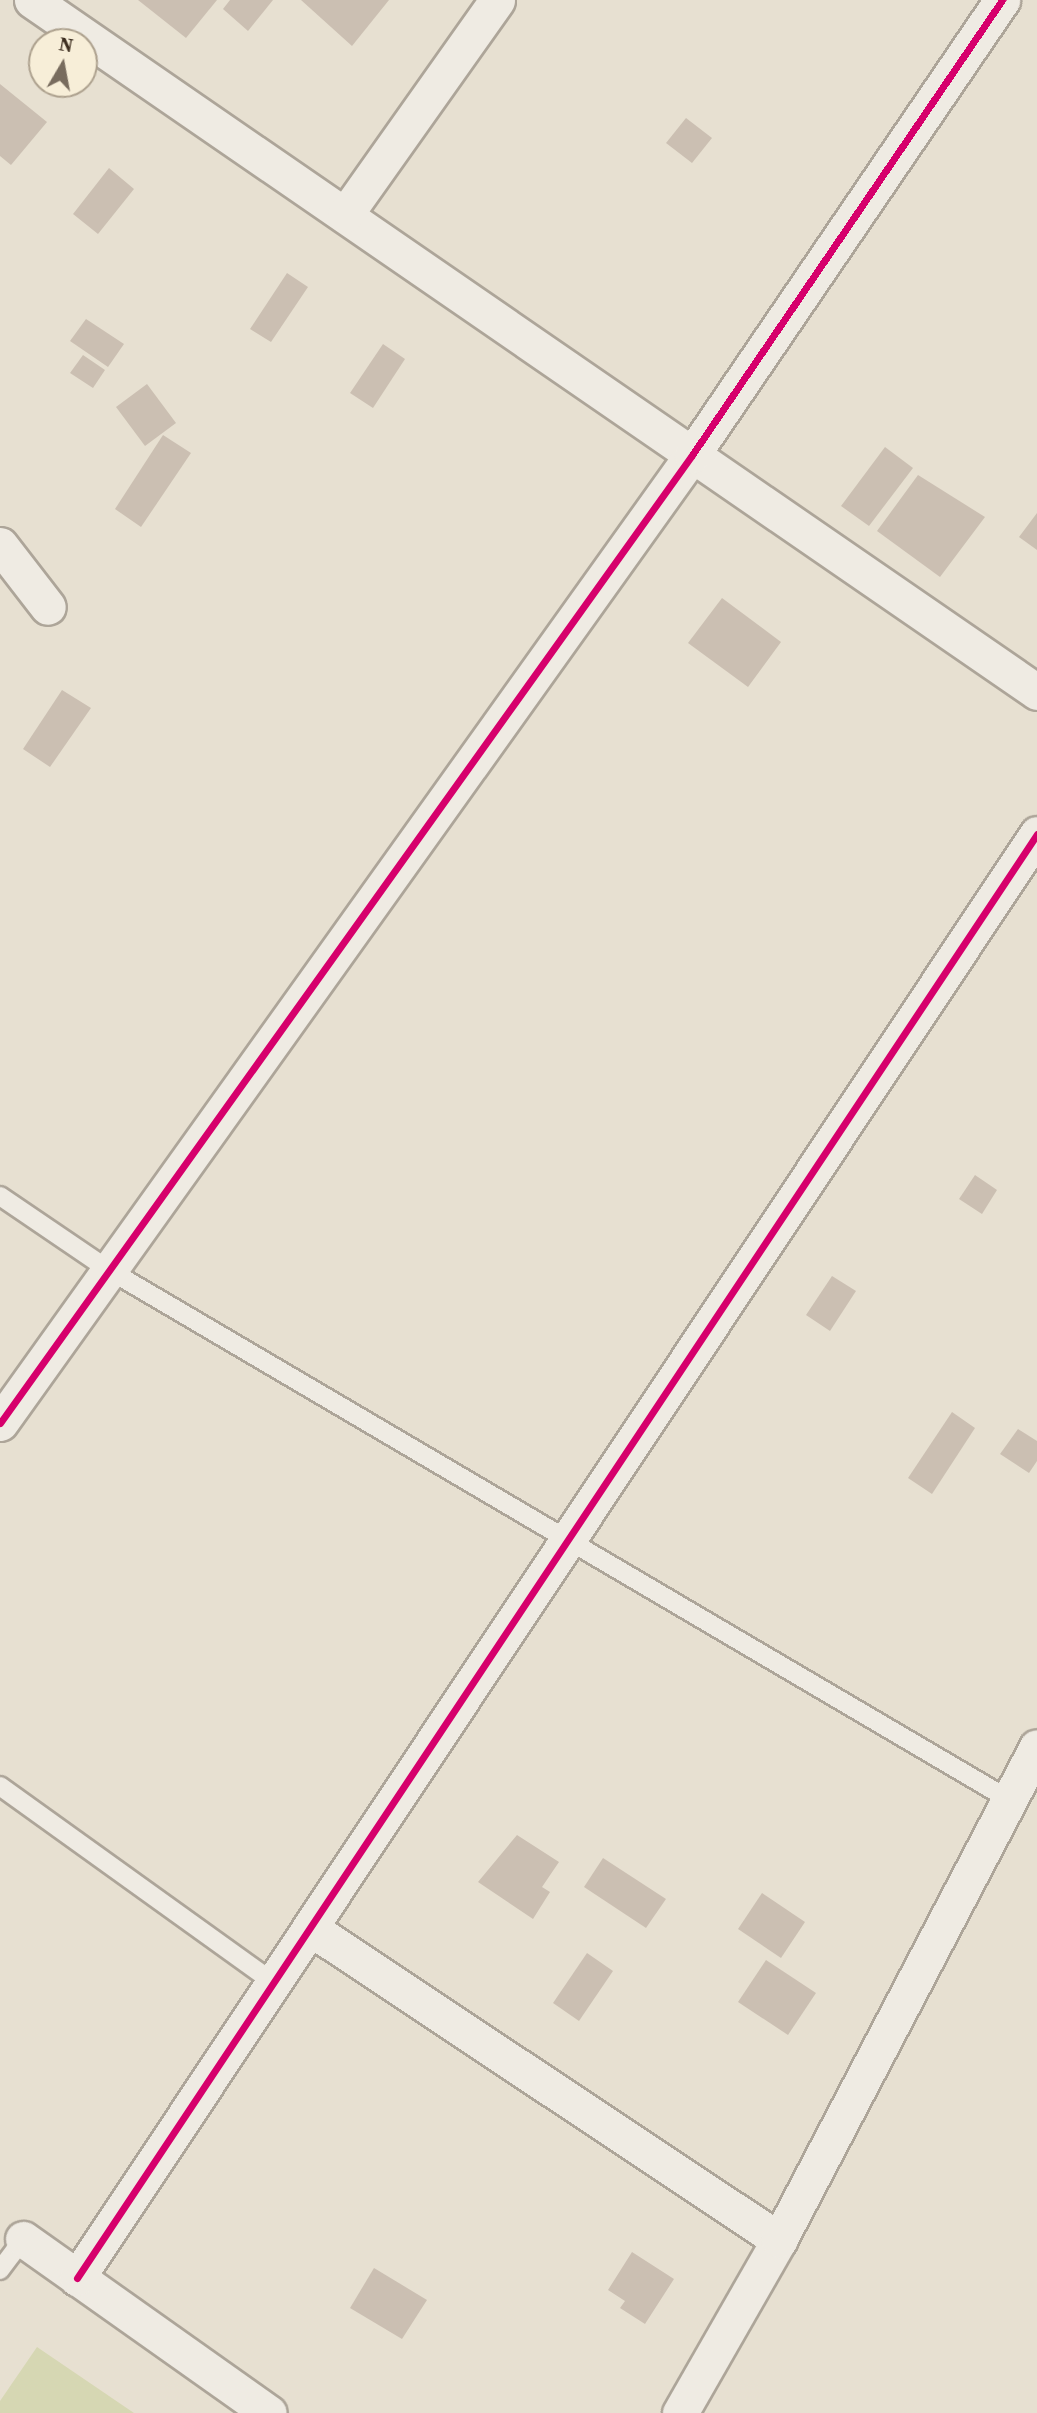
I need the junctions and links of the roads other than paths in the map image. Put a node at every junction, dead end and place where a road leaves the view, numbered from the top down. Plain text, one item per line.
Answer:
1 (32, 0) edge
2 (497, 0) edge
3 (1002, 0) edge
4 (345, 215) junction
5 (692, 455) junction
6 (0, 545) edge
7 (48, 607) dead end
8 (1037, 692) edge
9 (1037, 834) edge
10 (0, 1196) edge
11 (109, 1270) junction
12 (0, 1423) edge
13 (570, 1542) junction
14 (1037, 1747) edge
15 (0, 1786) edge
16 (1008, 1799) junction
17 (313, 1930) junction
18 (276, 1984) junction
19 (23, 2239) joint
20 (779, 2240) junction
21 (0, 2270) edge
22 (77, 2278) junction
23 (270, 2413) edge
24 (680, 2413) edge

1 - 4 street
2 - 4 street
3 - 5 street
4 - 5 street
5 - 8 street
5 - 11 street
6 - 7 street
9 - 13 street
10 - 11 lane
11 - 12 street
11 - 13 lane
13 - 16 lane
13 - 17 street
14 - 16 street
15 - 18 lane
16 - 20 street
17 - 18 street
17 - 20 street
18 - 22 street
19 - 21 lane
19 - 22 street
20 - 24 street
22 - 23 street

